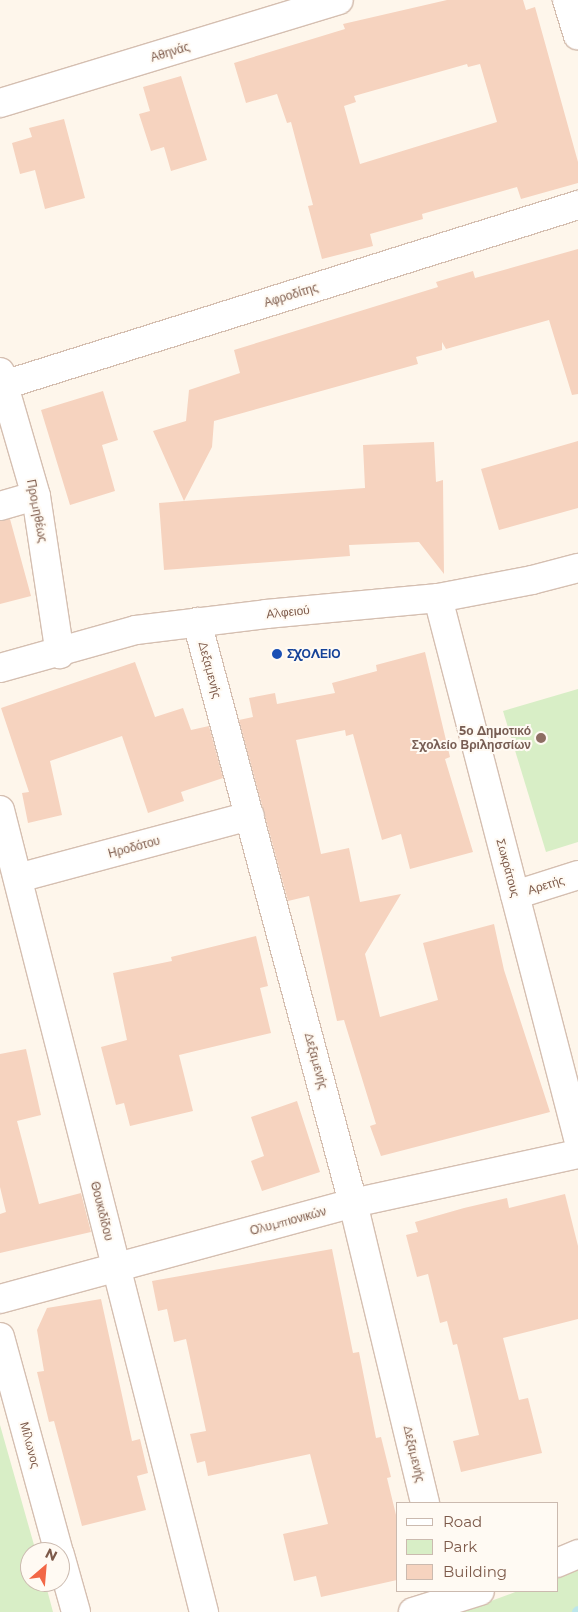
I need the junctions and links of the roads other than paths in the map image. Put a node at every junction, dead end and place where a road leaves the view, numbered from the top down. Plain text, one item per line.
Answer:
1 (340, 0) edge
2 (568, 0) edge
3 (578, 35) edge
4 (0, 103) edge
5 (578, 205) edge
6 (2, 379) edge
7 (36, 496) junction
8 (0, 506) edge
9 (578, 568) edge
10 (438, 598) junction
11 (197, 622) junction
12 (60, 654) junction
13 (0, 668) edge
14 (0, 810) edge
15 (250, 816) junction
16 (578, 875) edge
17 (18, 878) junction
18 (515, 895) junction
19 (578, 1138) edge
20 (578, 1154) edge
21 (353, 1203) junction
22 (116, 1268) junction
23 (0, 1299) edge
24 (0, 1337) edge
25 (425, 1502) edge
26 (57, 1542) edge
27 (578, 1554) edge
28 (558, 1563) edge
29 (70, 1590) edge
30 (477, 1592) edge
31 (449, 1602) edge
32 (76, 1612) edge
33 (204, 1612) edge
34 (413, 1612) edge

1 - 4 street, Αθηνάς
2 - 3 street
5 - 6 street, Αφροδίτης
6 - 7 street, Προμηθέως
7 - 8 street
7 - 12 street, Προμηθέως
9 - 10 street, Αλφειού
10 - 11 street, Αλφειού
10 - 18 street, Σωκράτους
11 - 12 street, Αλφειού
11 - 15 street, Δεξαμενής
12 - 13 street, Αλφειού
14 - 17 street, Θουκιδίδου
15 - 17 street, Ηροδότου
15 - 21 street, Δεξαμενής
16 - 18 street, Αρετής
17 - 22 street, Θουκιδίδου
18 - 19 street, Σωκράτους
20 - 21 street, Ολυμπιονικών
21 - 22 street, Ολυμπιονικών
21 - 25 street, Δεξαμενής
22 - 23 street, Ολυμπιονικών
22 - 33 street, Θουκιδίδου
24 - 26 street, Μίλωνος
27 - 28 street
29 - 32 street, Μίλωνος
30 - 31 street
31 - 34 street

